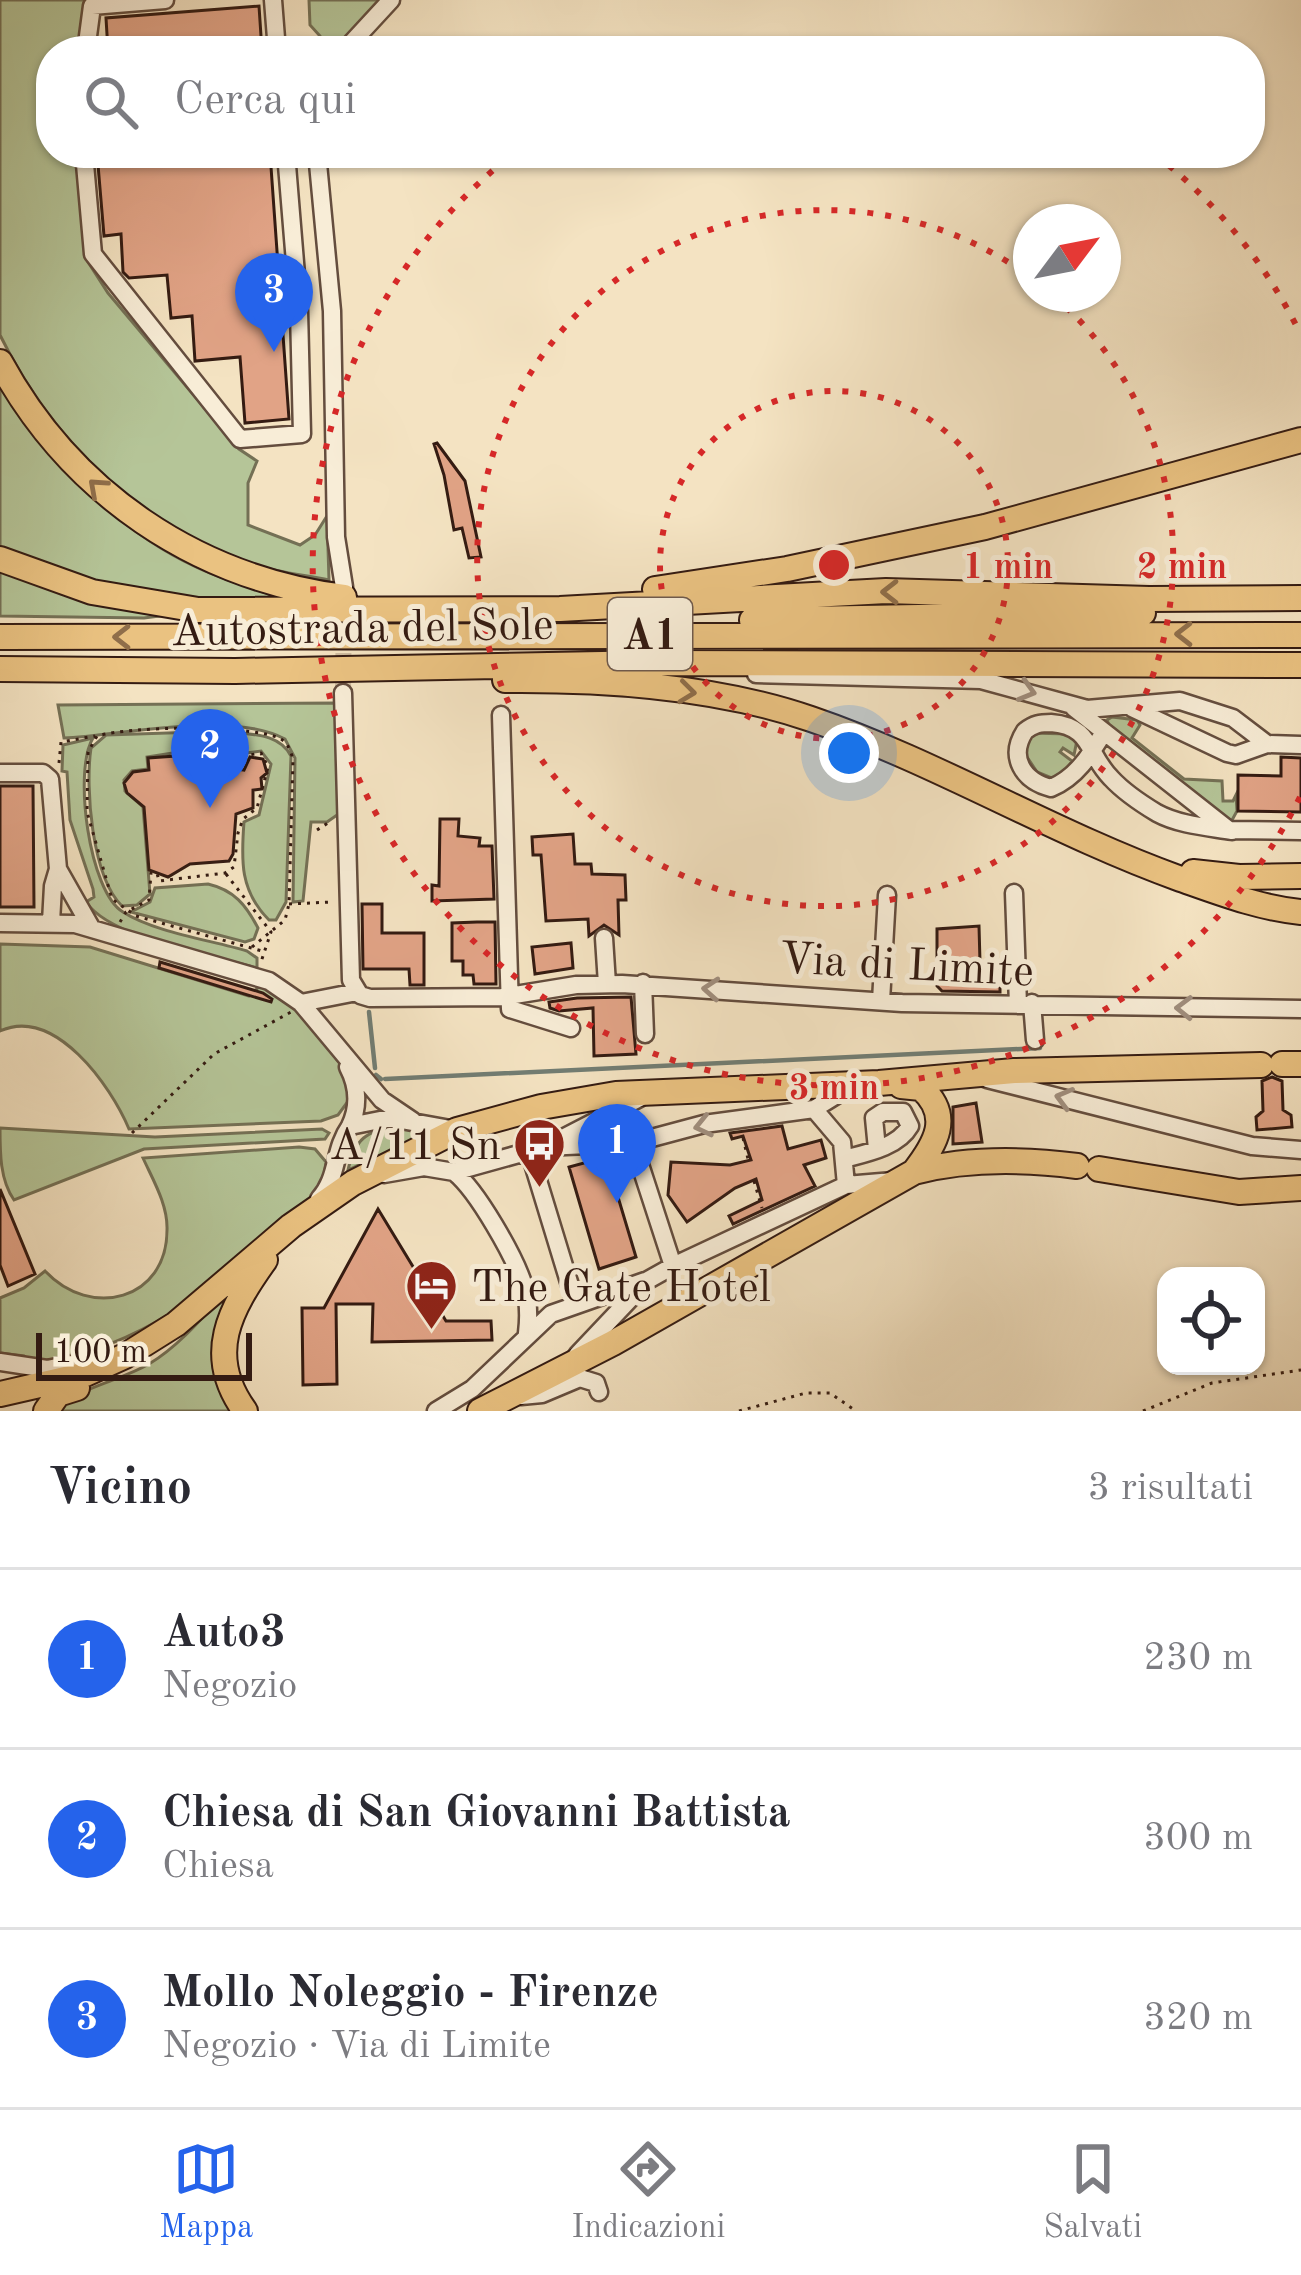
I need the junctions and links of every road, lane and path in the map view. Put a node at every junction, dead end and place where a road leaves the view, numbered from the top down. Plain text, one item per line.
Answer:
1 (165, 0) edge
2 (273, 0) edge
3 (391, 0) edge
4 (88, 36) edge
5 (276, 36) edge
6 (358, 36) edge
7 (85, 168) edge
8 (287, 168) edge
9 (318, 168) edge
10 (299, 311) junction
11 (332, 311) junction
12 (0, 362) edge
13 (1301, 440) edge
14 (0, 559) edge
15 (344, 587) tunnel mouth
16 (1301, 598) edge
17 (424, 608) junction
18 (516, 608) junction
19 (670, 634) junction
20 (1301, 635) edge
21 (0, 637) edge
22 (702, 663) junction
23 (1301, 664) edge
24 (235, 671) junction
25 (0, 673) edge
26 (344, 693) tunnel mouth
27 (1072, 706) junction
28 (1132, 707) junction
29 (501, 715) dead end
30 (218, 729) junction
31 (1104, 731) junction
32 (97, 736) junction
33 (1267, 744) junction
34 (1301, 745) edge
35 (1092, 751) junction
36 (0, 773) edge
37 (50, 778) junction
38 (1232, 831) junction
39 (1301, 831) edge
40 (1149, 868) junction
41 (58, 869) junction
42 (225, 873) junction
43 (1301, 876) edge
44 (1015, 893) dead end
45 (887, 895) dead end
46 (351, 902) junction
47 (289, 904) junction
48 (126, 912) junction
49 (1301, 912) edge
50 (0, 922) edge
51 (51, 922) junction
52 (92, 928) junction
53 (271, 932) junction
54 (117, 935) junction
55 (604, 938) dead end
56 (252, 947) junction
57 (262, 952) junction
58 (259, 977) junction
59 (607, 984) junction
60 (644, 984) junction
61 (357, 992) junction
62 (510, 995) junction
63 (881, 1001) junction
64 (300, 1002) junction
65 (1028, 1004) junction
66 (1301, 1009) edge
67 (571, 1028) dead end
68 (645, 1034) dead end
69 (1035, 1040) dead end
70 (335, 1046) junction
71 (1282, 1064) edge
72 (969, 1076) junction
73 (866, 1084) junction
74 (657, 1092) junction
75 (814, 1109) junction
76 (737, 1118) junction
77 (413, 1121) junction
78 (350, 1126) junction
79 (457, 1130) junction
80 (132, 1133) dead end
81 (632, 1143) junction
82 (878, 1149) dead end
83 (537, 1150) junction
84 (1301, 1150) edge
85 (748, 1159) dead end
86 (844, 1159) junction
87 (454, 1172) junction
88 (905, 1176) junction
89 (364, 1177) junction
90 (754, 1181) dead end
91 (846, 1185) junction
92 (1301, 1188) edge
93 (765, 1220) junction
94 (287, 1230) junction
95 (673, 1266) junction
96 (648, 1280) junction
97 (200, 1303) junction
98 (576, 1305) junction
99 (527, 1334) junction
100 (151, 1341) junction
101 (613, 1343) junction
102 (0, 1362) edge
103 (1301, 1370) edge
104 (559, 1372) junction
105 (0, 1394) edge
106 (511, 1398) junction
107 (46, 1411) edge
108 (245, 1411) edge
109 (436, 1411) edge
110 (480, 1411) edge
111 (739, 1411) edge
112 (856, 1411) edge
113 (1143, 1411) edge

1 - 4 street
2 - 5 street
3 - 6 street
7 - 10 street
8 - 10 street
9 - 11 street
10 - 11 street
11 - 15 street
17 -> 12 highway
13 - 18 highway
14 - 17 highway
16 -> 18 highway
16 - 19 highway
17 - 18 highway
20 -> 19 highway, Autostrada del Sole / A1
19 -> 21 highway, Autostrada del Sole / A1
22 - 23 highway, Autostrada del Sole / A1
22 - 24 highway, Autostrada del Sole / A1
22 -> 27 street
24 - 25 highway, Autostrada del Sole / A1
24 -> 40 highway
26 - 46 street
27 - 28 street
27 - 31 street
28 - 33 street
28 - 33 street
29 - 62 street
30 - 32 path
30 - 42 path
30 - 47 path
31 - 35 street
31 - 38 street
32 - 37 path
32 - 48 path
33 - 34 street
35 - 35 street
35 - 38 street
36 - 37 street
37 - 41 street
38 - 39 street
40 - 43 highway
40 - 49 highway
41 - 51 street
41 - 52 street
42 - 48 path
42 - 53 path
44 - 65 street
45 - 63 street
46 - 47 path
46 - 61 street
47 - 53 path
48 - 54 path
48 - 56 path
50 - 51 street
51 - 52 street
52 - 54 street
53 - 56 path
53 - 57 path
54 - 58 street
55 - 59 street
56 - 57 path
57 - 58 path
58 - 64 street
59 - 60 street, Via di Limite
59 - 62 street, Via di Limite
63 -> 60 street, Via di Limite
60 - 68 street
61 - 62 street, Via di Limite
61 - 64 street, Via di Limite
62 - 67 street
63 - 65 street, Via di Limite
64 - 70 street
64 - 80 path
66 -> 65 street, Via di Limite
65 - 69 street
70 - 77 street
70 - 78 street
71 - 72 highway
72 - 73 highway
84 -> 72 street
73 - 74 highway
73 - 75 street
73 - 88 highway
74 - 79 highway
74 - 83 street
75 - 76 street
75 - 86 street
76 -> 81 street
76 - 85 path
77 - 78 street
77 - 79 street
78 - 94 street
79 - 89 highway
81 - 83 street
81 - 95 street
82 - 86 street
83 - 87 street
83 - 98 street
86 - 91 street
87 - 89 street
87 - 99 street
88 - 91 street
88 - 92 highway
88 - 101 highway
89 - 94 highway
90 - 93 path
91 - 93 street
93 - 95 street
94 - 97 highway
94 - 108 highway
95 - 96 street
96 - 98 street
96 - 104 street
97 - 100 highway
97 - 107 highway
98 - 99 street
99 - 109 street
100 - 102 street
100 - 105 highway
101 - 104 highway
101 - 106 street
103 - 113 path
104 - 106 highway
106 - 110 highway
111 - 112 path

